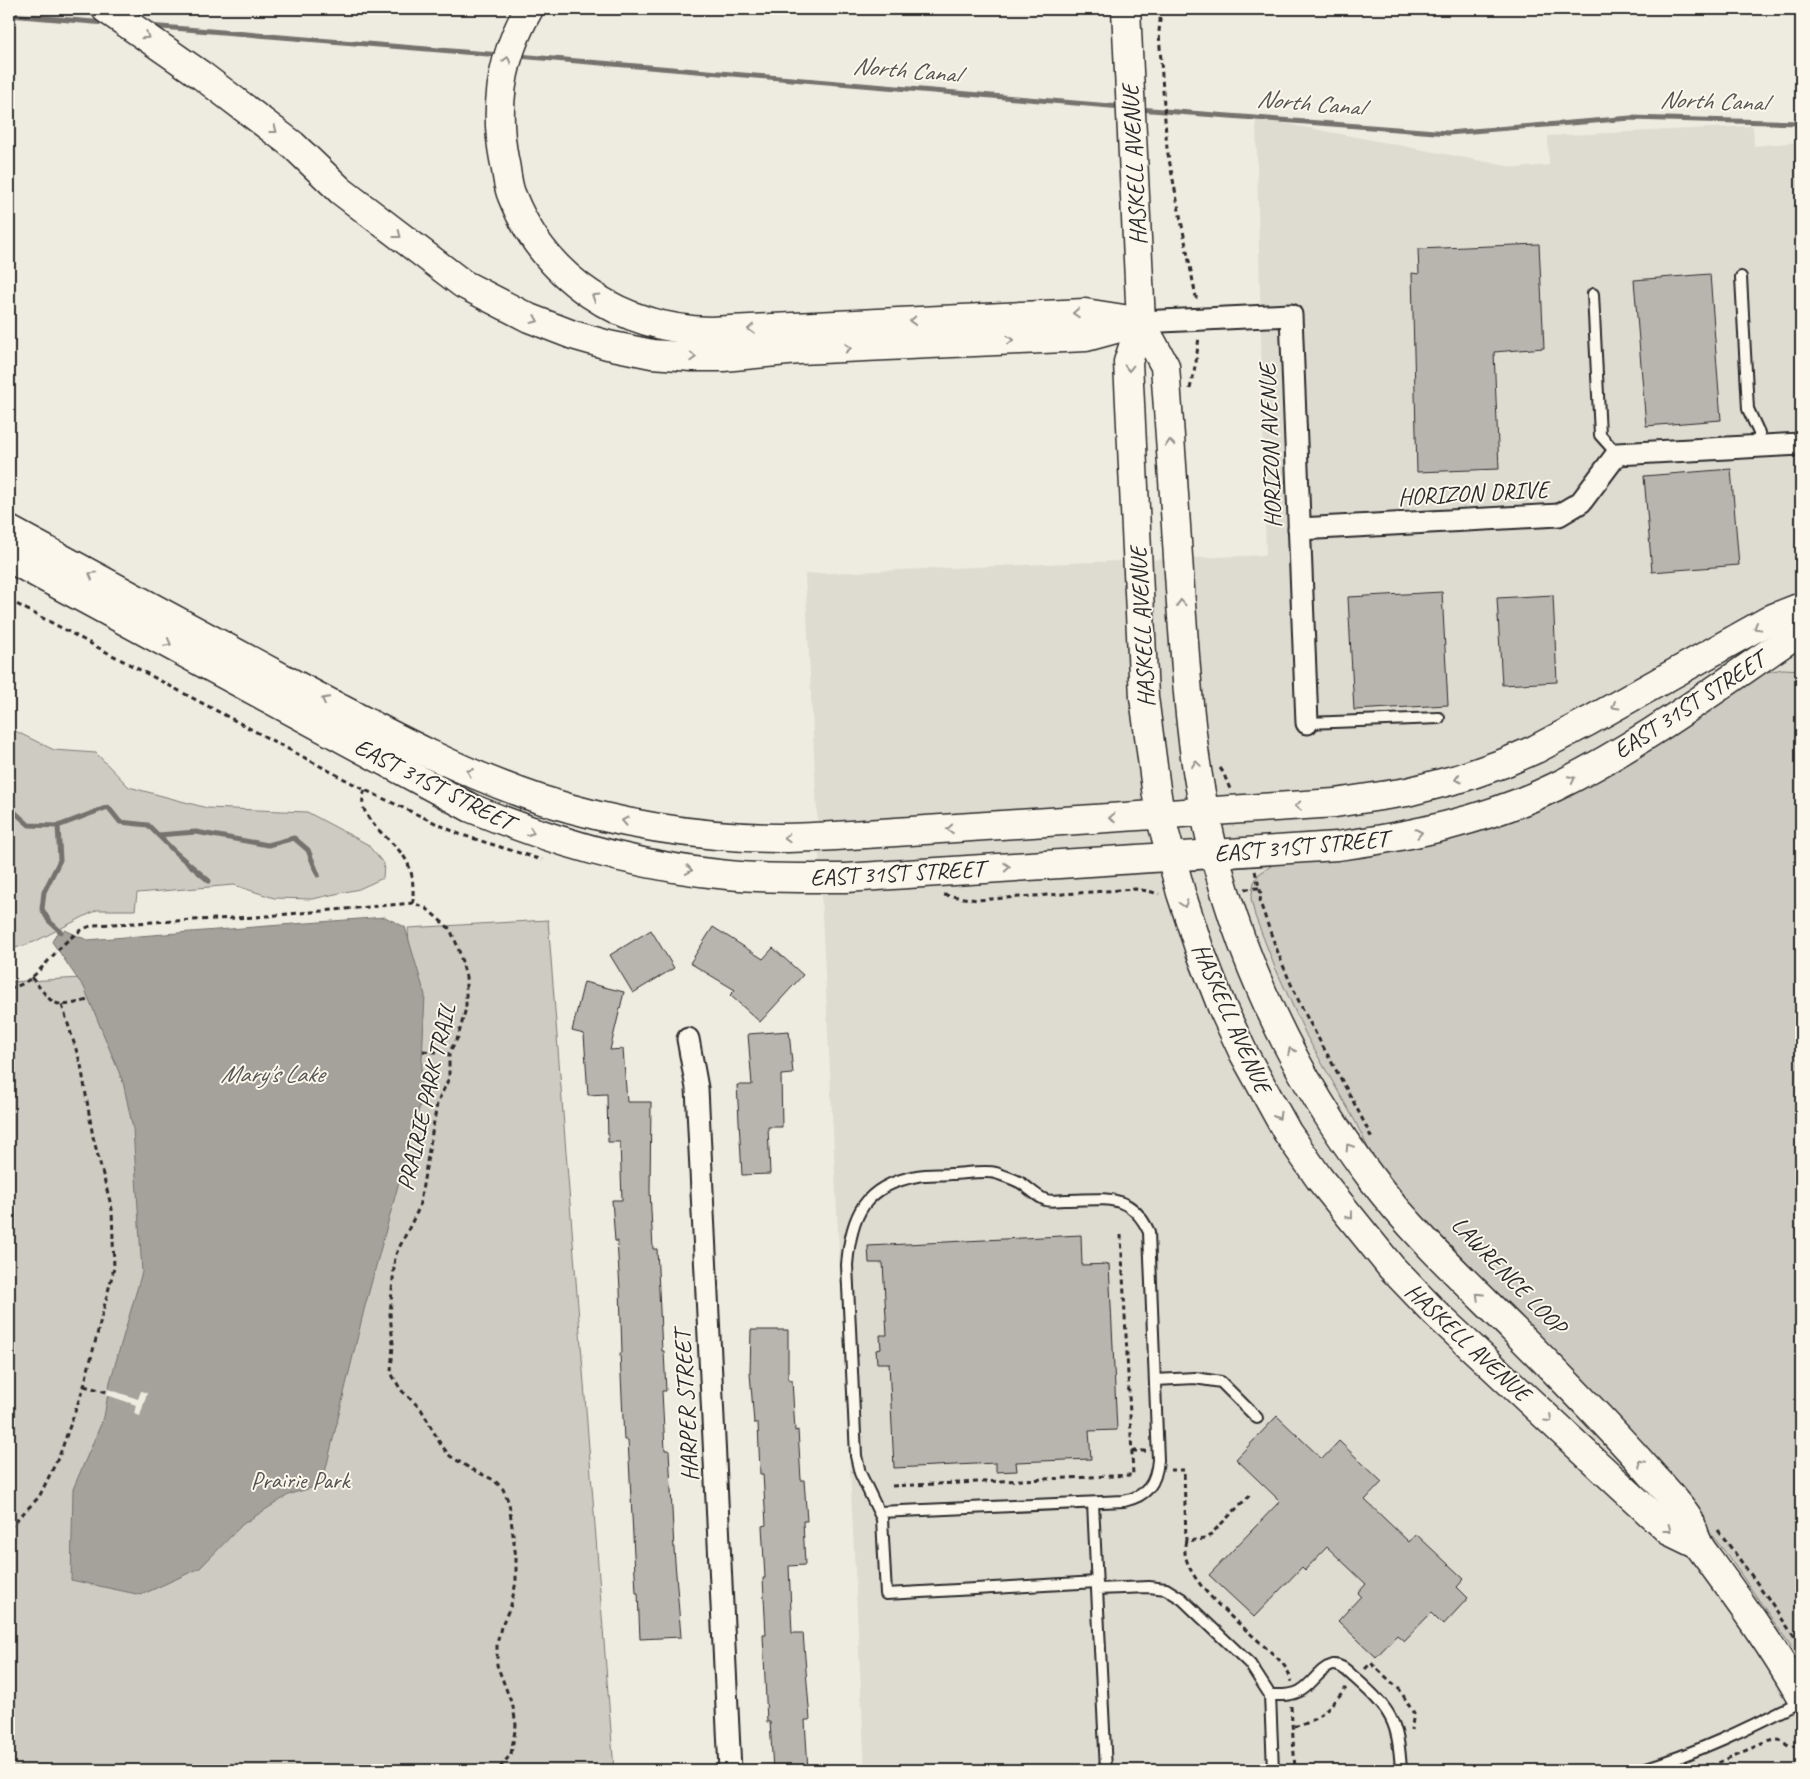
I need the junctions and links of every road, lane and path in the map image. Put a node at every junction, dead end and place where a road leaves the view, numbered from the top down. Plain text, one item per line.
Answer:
1 (106, 9) edge
2 (529, 9) edge
3 (1126, 9) edge
4 (1161, 9) edge
5 (1741, 277) dead end
6 (1593, 294) dead end
7 (1197, 299) dead end
8 (1141, 322) junction
9 (1801, 444) edge
10 (1759, 446) junction
11 (1617, 454) junction
12 (1300, 529) junction
13 (9, 530) edge
14 (9, 558) edge
15 (1801, 607) edge
16 (1801, 628) edge
17 (1801, 657) edge
18 (1757, 661) junction
19 (1439, 718) dead end
20 (1307, 723) joint
21 (365, 790) dead end
22 (1205, 812) junction
23 (1160, 815) junction
24 (1214, 854) junction
25 (1171, 857) junction
26 (1259, 888) dead end
27 (413, 903) junction
28 (31, 977) junction
29 (9, 988) edge
30 (88, 1000) dead end
31 (62, 1005) junction
32 (688, 1039) dead end
33 (423, 1051) dead end
34 (449, 1052) junction
35 (1376, 1146) dead end
36 (1121, 1235) dead end
37 (1155, 1380) junction
38 (84, 1386) junction
39 (108, 1392) dead end
40 (1257, 1418) dead end
41 (1132, 1452) junction
42 (1158, 1460) junction
43 (892, 1486) dead end
44 (1250, 1495) dead end
45 (1093, 1503) junction
46 (880, 1512) junction
47 (9, 1528) edge
48 (1706, 1535) junction
49 (1097, 1586) junction
50 (1801, 1647) edge
51 (1270, 1695) junction
52 (1801, 1697) edge
53 (1801, 1701) edge
54 (1801, 1745) edge
55 (498, 1770) edge
56 (730, 1770) edge
57 (1106, 1770) edge
58 (1273, 1770) edge
59 (1401, 1770) edge
60 (1640, 1770) edge
61 (1702, 1770) edge

1 -> 8 main road
8 -> 2 main road
3 - 8 main road, HASKELL AVENUE
4 - 7 path
5 - 10 lane
6 - 11 lane
8 - 12 street, HORIZON AVENUE
22 -> 8 main road, HASKELL AVENUE
8 -> 23 main road, HASKELL AVENUE
9 - 10 street
10 - 11 street
11 - 12 street, HORIZON DRIVE
12 - 20 street, HORIZON AVENUE
23 -> 13 main road, EAST 31ST STREET
14 -> 25 main road, EAST 31ST STREET
15 -> 22 main road, EAST 31ST STREET
16 - 18 main road, EAST 31ST STREET
17 - 18 main road
24 -> 18 main road, EAST 31ST STREET
19 - 20 lane
21 - 27 path
22 - 23 main road, EAST 31ST STREET
22 - 24 main road, HASKELL AVENUE
23 - 25 main road, HASKELL AVENUE
24 - 25 main road, EAST 31ST STREET
48 -> 24 main road, HASKELL AVENUE
25 -> 48 main road, HASKELL AVENUE
26 - 35 path
27 - 28 path
27 - 34 path, PRAIRIE PARK TRAIL
28 - 29 path
28 - 31 path
30 - 31 path
31 - 38 path
32 - 56 street, HARPER STREET
33 - 34 path
34 - 55 path, PRAIRIE PARK TRAIL
36 - 41 path
37 - 40 lane
37 - 42 lane
37 - 46 lane
38 - 39 path
38 - 47 path
41 - 42 path
41 - 43 path
42 - 44 path
42 - 45 lane
45 - 46 lane
45 - 49 lane
46 - 49 lane
48 - 50 path
48 - 52 main road, HASKELL AVENUE
49 - 51 lane
49 - 57 lane
51 - 58 lane
51 - 59 lane
53 - 60 lane
54 - 61 path

